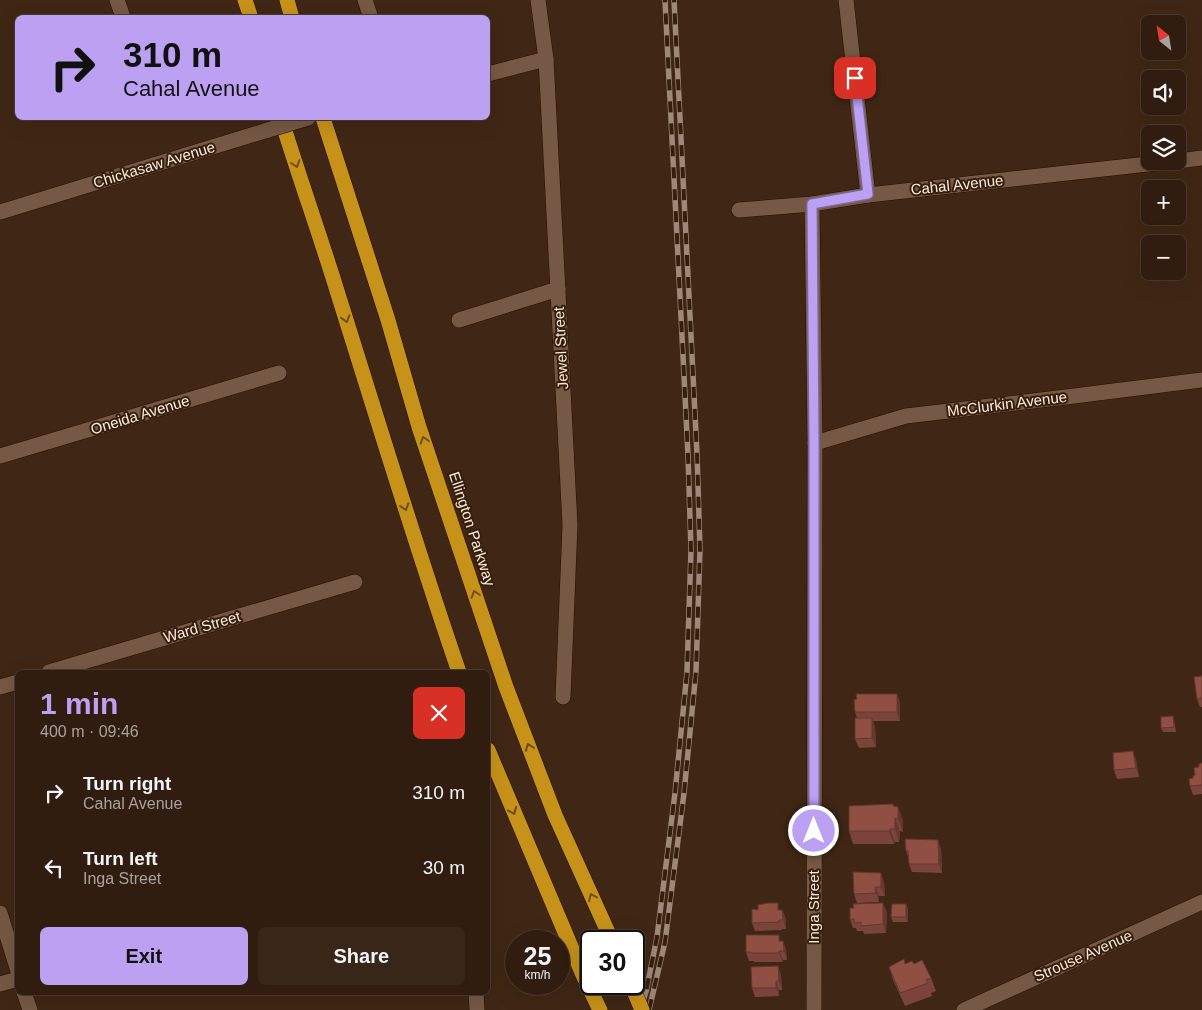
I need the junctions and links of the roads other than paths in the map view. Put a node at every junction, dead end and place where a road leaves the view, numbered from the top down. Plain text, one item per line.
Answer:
1 (117, 0) edge
2 (245, 0) edge
3 (287, 0) edge
4 (365, 0) edge
5 (538, 0) edge
6 (846, 0) edge
7 (122, 15) edge
8 (250, 15) edge
9 (291, 15) edge
10 (369, 15) edge
11 (546, 58) junction
12 (490, 73) edge
13 (282, 120) edge
14 (301, 120) edge
15 (324, 120) edge
16 (1202, 158) edge
17 (1186, 160) edge
18 (1141, 165) edge
19 (868, 194) junction
20 (812, 204) junction
21 (739, 210) dead end
22 (0, 212) edge
23 (558, 289) junction
24 (459, 320) dead end
25 (279, 373) dead end
26 (1202, 380) edge
27 (814, 443) junction
28 (0, 456) edge
29 (355, 582) dead end
30 (56, 670) edge
31 (458, 670) edge
32 (15, 683) edge
33 (0, 687) edge
34 (563, 697) dead end
35 (490, 755) edge
36 (1202, 902) edge
37 (0, 913) edge
38 (607, 930) edge
39 (15, 961) edge
40 (580, 968) edge
41 (15, 980) edge
42 (0, 984) edge
43 (25, 995) edge
44 (476, 995) edge
45 (589, 995) edge
46 (593, 995) edge
47 (636, 995) edge
48 (30, 1010) edge
49 (477, 1010) edge
50 (594, 1010) edge
51 (600, 1010) edge
52 (642, 1010) edge
53 (814, 1010) edge
54 (964, 1010) edge

1 - 7 street
2 - 8 highway
3 - 9 highway
4 - 10 street
5 - 11 street, Jewel Street
6 - 19 street
11 - 12 street
11 - 23 street, Jewel Street
13 -> 31 highway
14 - 22 street, Chickasaw Avenue, bridge
38 -> 15 highway, Ellington Parkway
16 - 17 street, Cahal Avenue
18 - 19 street, Cahal Avenue
19 - 20 street, Cahal Avenue
20 - 21 street, Cahal Avenue
20 - 27 street, Inga Street
23 - 24 street
23 - 34 street, Jewel Street
25 - 28 street, Oneida Avenue
26 - 27 street, McClurkin Avenue
27 - 53 street, Inga Street
29 - 30 street, Ward Street
32 - 33 street
35 -> 40 highway
36 - 54 street, Strouse Avenue
37 - 39 street
41 - 42 street
43 - 48 street
44 - 49 street
45 - 50 highway
46 - 51 highway
47 - 52 highway, bridge

